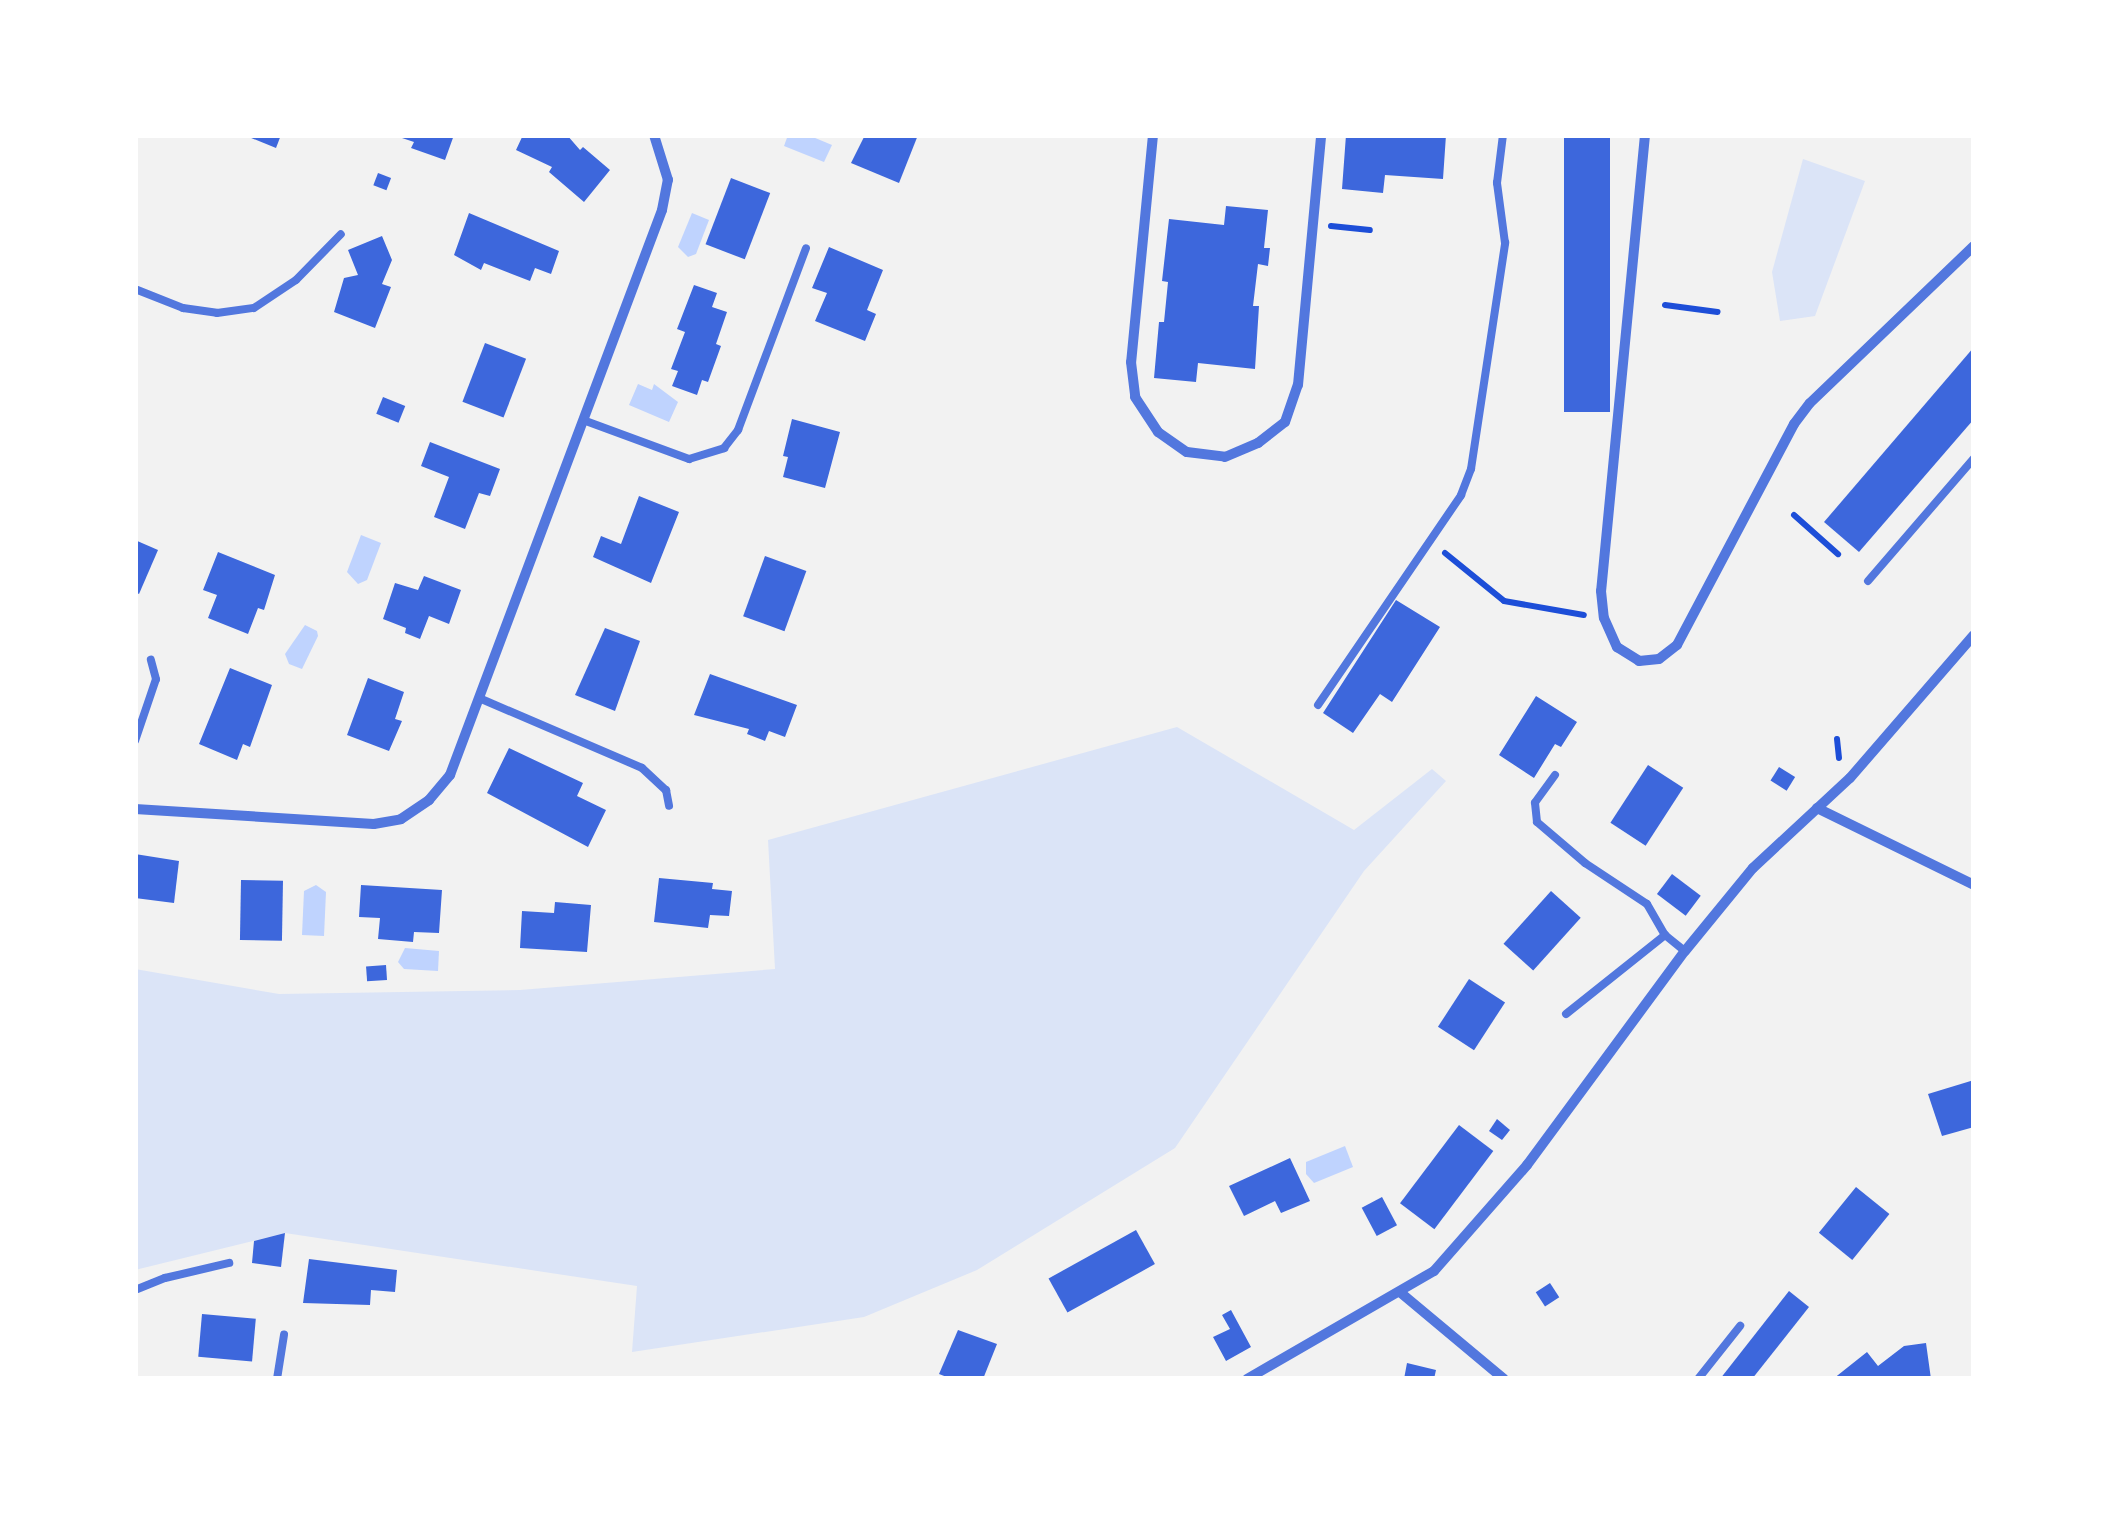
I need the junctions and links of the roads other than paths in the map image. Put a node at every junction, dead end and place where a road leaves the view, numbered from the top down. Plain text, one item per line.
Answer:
1 (654, 135) edge
2 (1153, 135) edge
3 (1321, 135) edge
4 (1503, 135) edge
5 (1645, 135) edge
6 (341, 234) dead end
7 (1974, 246) edge
8 (806, 248) dead end
9 (135, 289) edge
10 (583, 420) junction
11 (1974, 458) edge
12 (1868, 581) dead end
13 (1974, 635) edge
14 (152, 660) dead end
15 (479, 698) junction
16 (1318, 704) dead end
17 (135, 741) edge
18 (1554, 775) dead end
19 (669, 806) dead end
20 (1817, 808) junction
21 (135, 809) edge
22 (1974, 885) edge
23 (1666, 936) junction
24 (1685, 951) junction
25 (1566, 1014) dead end
26 (230, 1264) dead end
27 (135, 1290) edge
28 (1401, 1294) junction
29 (1740, 1326) dead end
30 (284, 1335) dead end
31 (278, 1379) edge
32 (1248, 1379) edge
33 (1504, 1379) edge
34 (1698, 1379) edge

1 - 10 street
2 - 3 street
4 - 16 lane
5 - 7 street
6 - 9 lane
8 - 10 lane
10 - 15 street
11 - 12 lane
13 - 20 street
14 - 17 lane
15 - 19 lane
15 - 21 street
18 - 23 lane
20 - 22 street
20 - 24 street
23 - 24 lane
23 - 25 lane
24 - 28 street
26 - 27 lane
28 - 32 street
28 - 33 street
29 - 34 lane
30 - 31 lane

